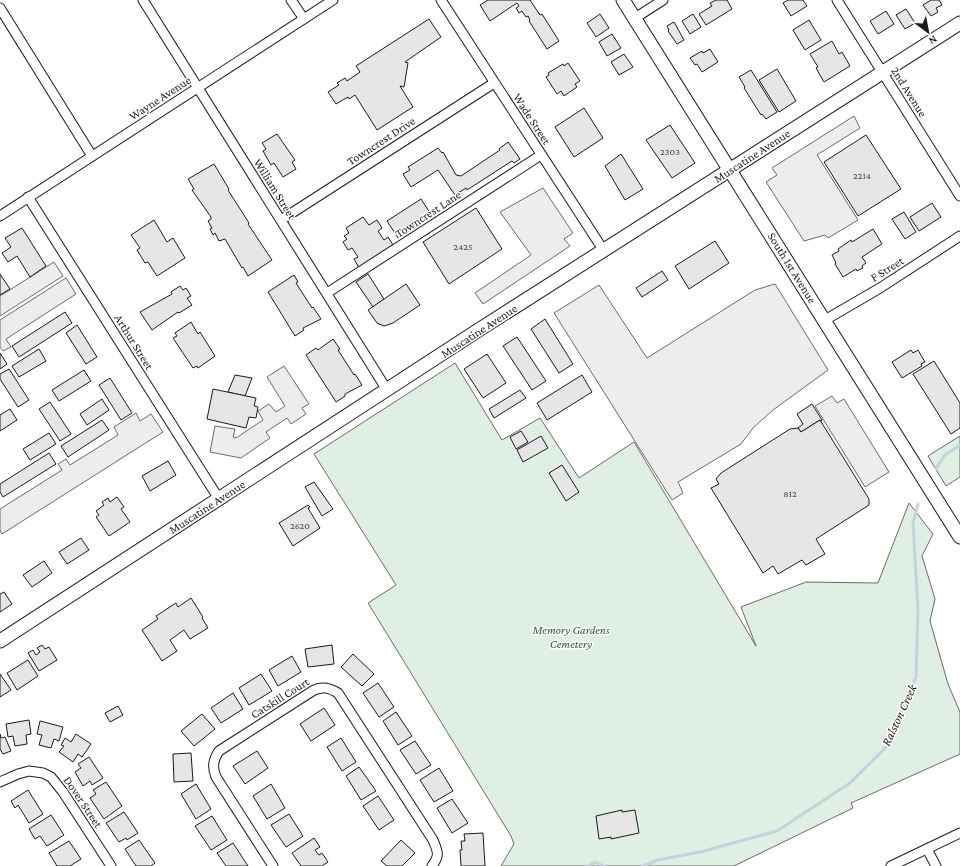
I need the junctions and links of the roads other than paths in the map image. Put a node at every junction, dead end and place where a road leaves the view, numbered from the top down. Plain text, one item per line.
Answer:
1 (143, 0) edge
2 (291, 0) edge
3 (334, 0) edge
4 (441, 0) edge
5 (623, 0) edge
6 (663, 0) edge
7 (837, 0) edge
8 (0, 8) edge
9 (635, 18) junction
10 (304, 20) junction
11 (960, 23) edge
12 (882, 72) junction
13 (494, 83) junction
14 (198, 87) junction
15 (541, 155) junction
16 (92, 156) junction
17 (730, 170) junction
18 (960, 196) edge
19 (28, 197) junction
20 (0, 216) edge
21 (281, 220) junction
22 (960, 236) edge
23 (604, 251) junction
24 (327, 293) junction
25 (825, 320) junction
26 (387, 390) junction
27 (219, 499) junction
28 (960, 538) edge
29 (0, 641) edge
30 (0, 782) edge
31 (960, 833) edge
32 (927, 849) junction
33 (111, 866) edge
34 (273, 866) edge
35 (432, 866) edge
36 (891, 866) edge
37 (936, 866) edge

1 - 14 street, William Street
2 - 10 street
3 - 10 street, Wayne Avenue
4 - 13 street, Wade Street
5 - 9 main road, South 1st Avenue
6 - 9 street
7 - 12 street, 2nd Avenue
8 - 16 street
9 - 17 main road, South 1st Avenue
10 - 14 street, Wayne Avenue
11 - 12 main road, Muscatine Avenue
12 - 17 main road, Muscatine Avenue
12 - 18 street, 2nd Avenue
13 - 15 street, Wade Street
13 - 21 street, Towncrest Drive
14 - 16 street, Wayne Avenue
14 - 21 street, William Street
15 - 23 street, Wade Street
15 - 24 street, Towncrest Lane
16 - 19 street, Wayne Avenue
17 - 23 main road, Muscatine Avenue
17 - 25 main road, South 1st Avenue
19 - 20 street, Wayne Avenue
19 - 27 street, Arthur Street
21 - 24 street, William Street
22 - 25 street, F Street
23 - 26 main road, Muscatine Avenue
24 - 26 street, William Street
25 - 28 main road, South 1st Avenue
26 - 27 main road, Muscatine Avenue
27 - 29 main road, Muscatine Avenue
30 - 33 street, Dover Street
31 - 32 street
32 - 36 street
32 - 37 street
34 - 35 street, Catskill Court

